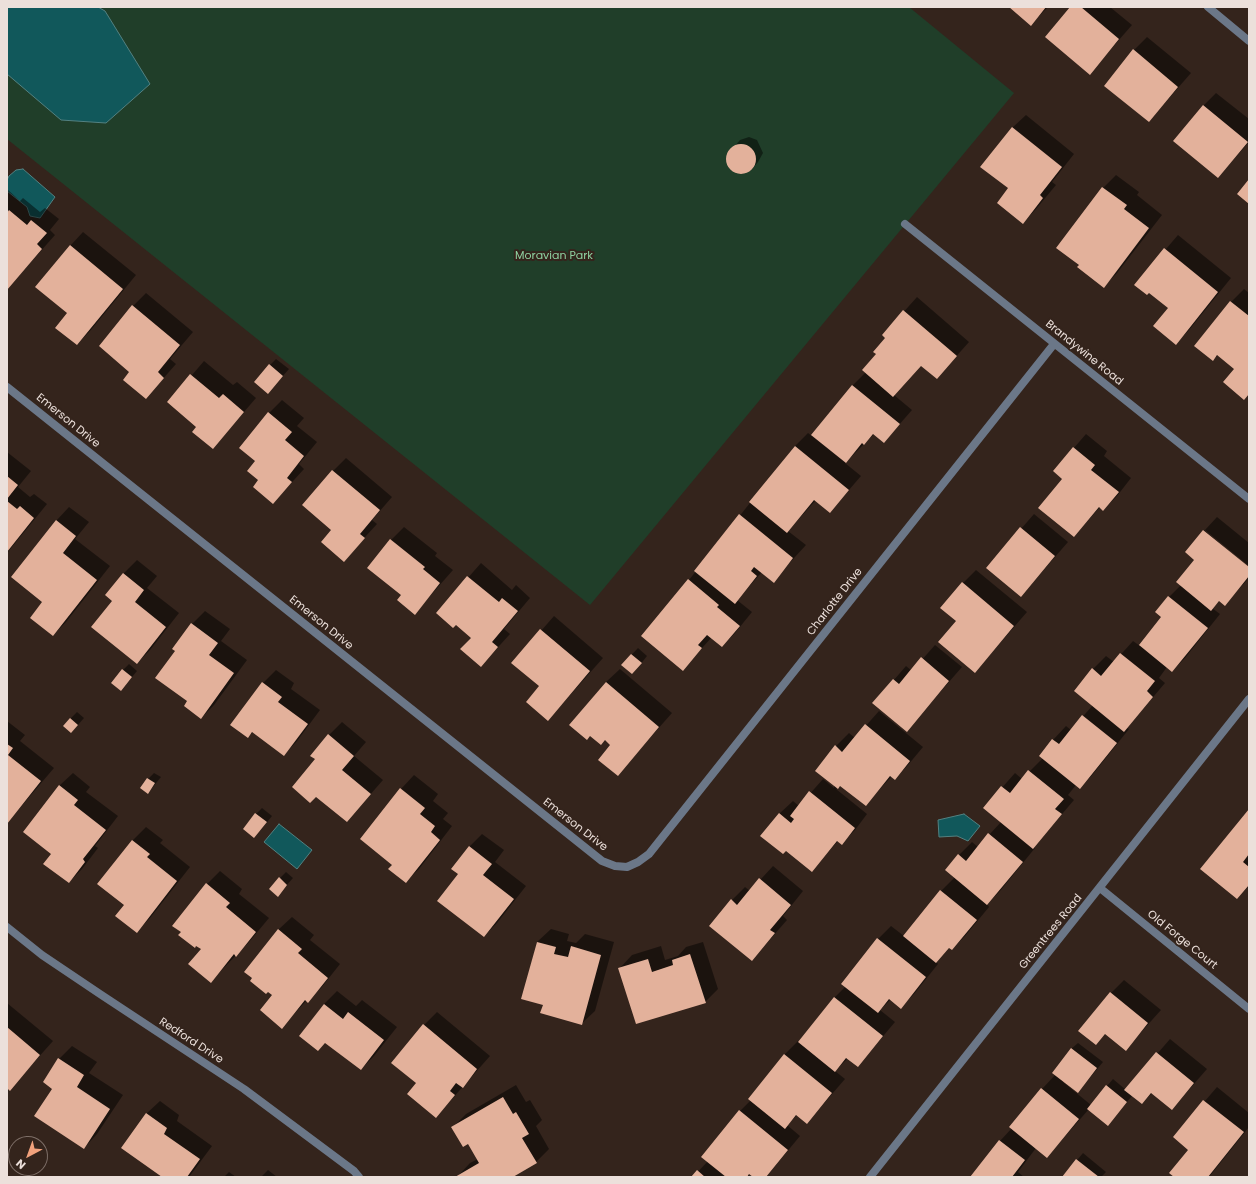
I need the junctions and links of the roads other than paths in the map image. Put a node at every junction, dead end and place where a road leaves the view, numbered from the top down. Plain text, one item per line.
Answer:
1 (1208, 7) edge
2 (1249, 41) edge
3 (905, 224) dead end
4 (1054, 344) junction
5 (7, 387) edge
6 (1249, 499) edge
7 (1249, 699) edge
8 (627, 867) joint
9 (1100, 888) junction
10 (7, 927) edge
11 (1249, 1009) edge
12 (359, 1177) edge
13 (870, 1177) edge

1 - 2 street
3 - 4 street, Brandywine Road
4 - 6 street, Brandywine Road
4 - 8 street, Charlotte Drive
5 - 8 street, Emerson Drive
7 - 9 street, Greentrees Road
9 - 11 street, Old Forge Court
9 - 13 street, Greentrees Road
10 - 12 street, Redford Drive

